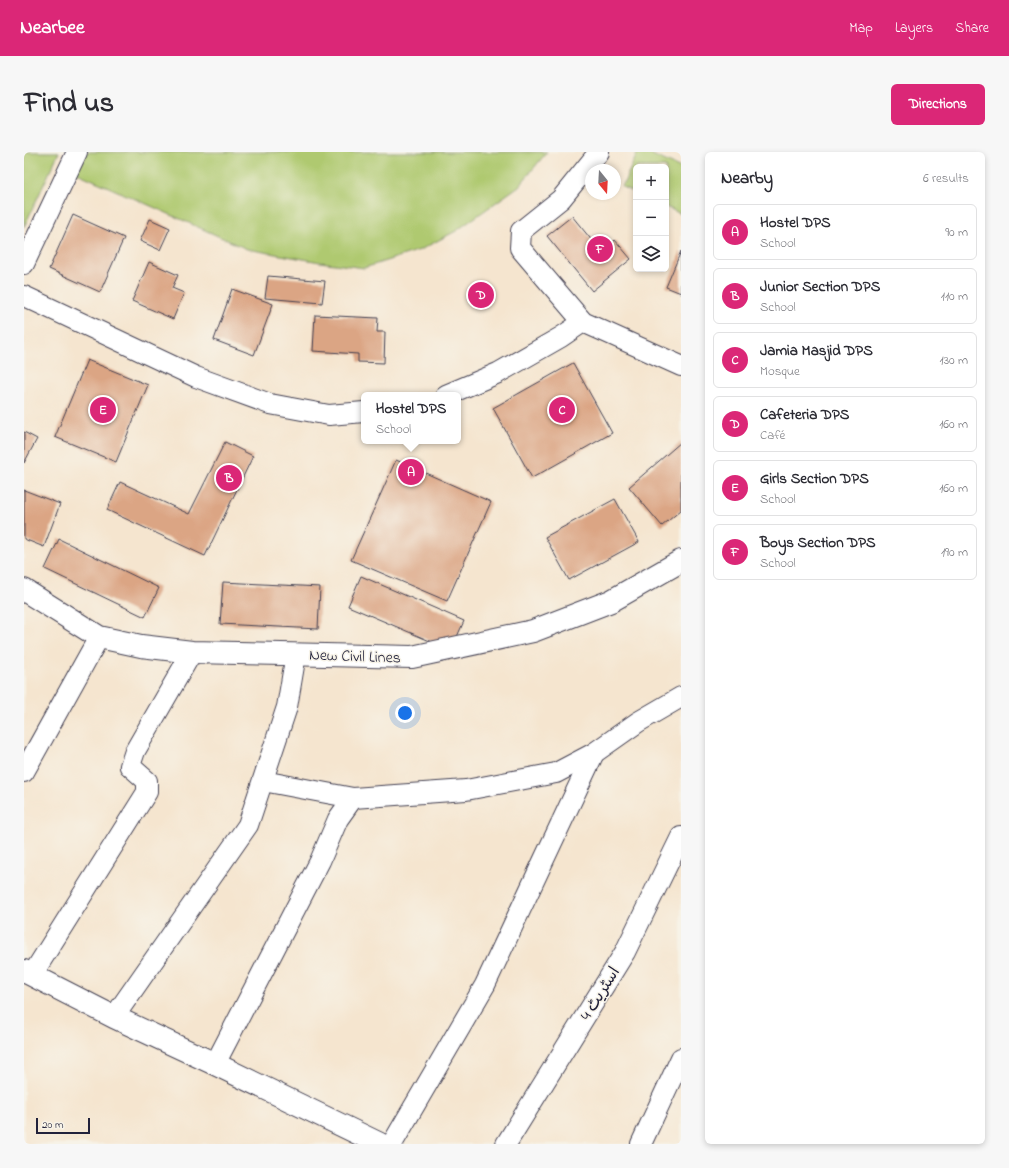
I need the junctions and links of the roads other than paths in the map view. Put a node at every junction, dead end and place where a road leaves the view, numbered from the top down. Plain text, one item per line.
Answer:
1 (77, 152) edge
2 (599, 152) edge
3 (24, 264) edge
4 (24, 296) edge
5 (583, 322) junction
6 (681, 366) edge
7 (453, 392) edge
8 (361, 412) edge
9 (681, 561) edge
10 (24, 590) edge
11 (99, 637) junction
12 (192, 652) junction
13 (296, 654) junction
14 (681, 697) edge
15 (594, 753) junction
16 (24, 772) edge
17 (263, 781) junction
18 (353, 798) junction
19 (681, 836) edge
20 (28, 973) edge
21 (114, 1017) junction
22 (681, 1059) edge
23 (215, 1064) junction
24 (380, 1144) edge
25 (392, 1144) edge
26 (506, 1144) edge
27 (641, 1144) edge

1 - 3 street
2 - 5 street
4 - 8 street
5 - 6 street
5 - 7 street
9 - 13 street, New Civil Lines
10 - 11 street, New Civil Lines
11 - 12 street, New Civil Lines
11 - 16 street
12 - 13 street, New Civil Lines
12 - 20 street
13 - 17 street
14 - 15 street
15 - 18 street
15 - 25 street
17 - 18 street
17 - 21 street
18 - 23 street
19 - 26 street, اسٹریٹ 4
20 - 21 street
21 - 23 street
22 - 27 street
23 - 24 street

